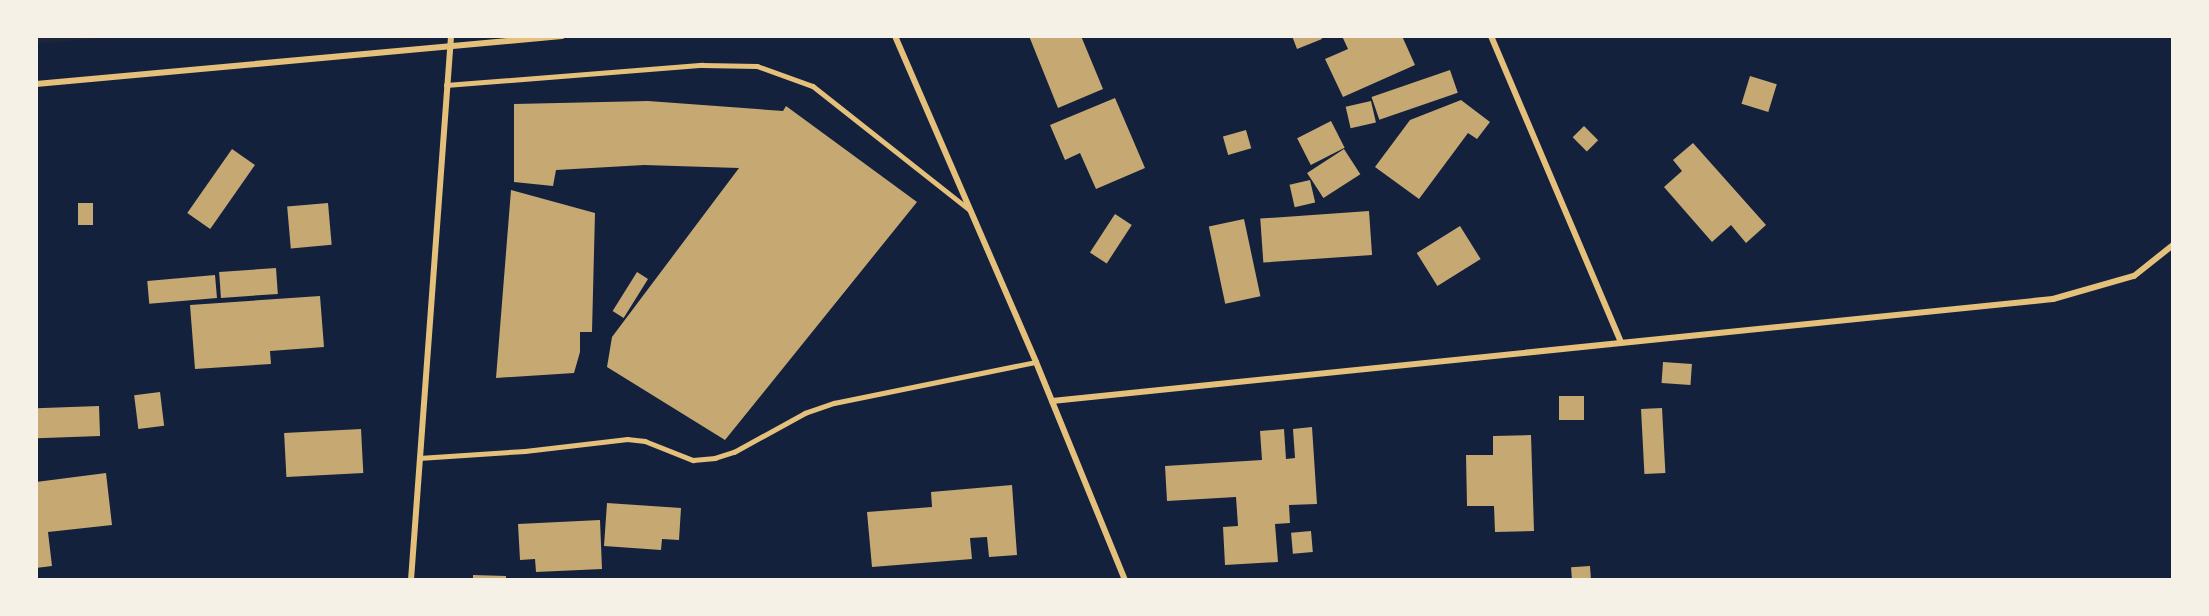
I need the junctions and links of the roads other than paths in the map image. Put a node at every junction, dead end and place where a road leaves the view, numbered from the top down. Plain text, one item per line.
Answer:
1 (452, 36) edge
2 (562, 36) edge
3 (895, 36) edge
4 (1491, 36) edge
5 (449, 48) junction
6 (36, 84) edge
7 (446, 85) junction
8 (970, 210) junction
9 (2173, 245) edge
10 (1621, 343) junction
11 (1036, 362) junction
12 (1052, 401) junction
13 (419, 458) junction
14 (411, 580) edge
15 (1125, 580) edge

1 - 5 street
2 - 5 street
3 - 8 street
4 - 10 street
5 - 6 street
5 - 7 street
7 - 8 lane
7 - 13 street
8 - 11 street
9 - 10 street
10 - 12 street
11 - 12 street
11 - 13 lane
12 - 15 street
13 - 14 street

